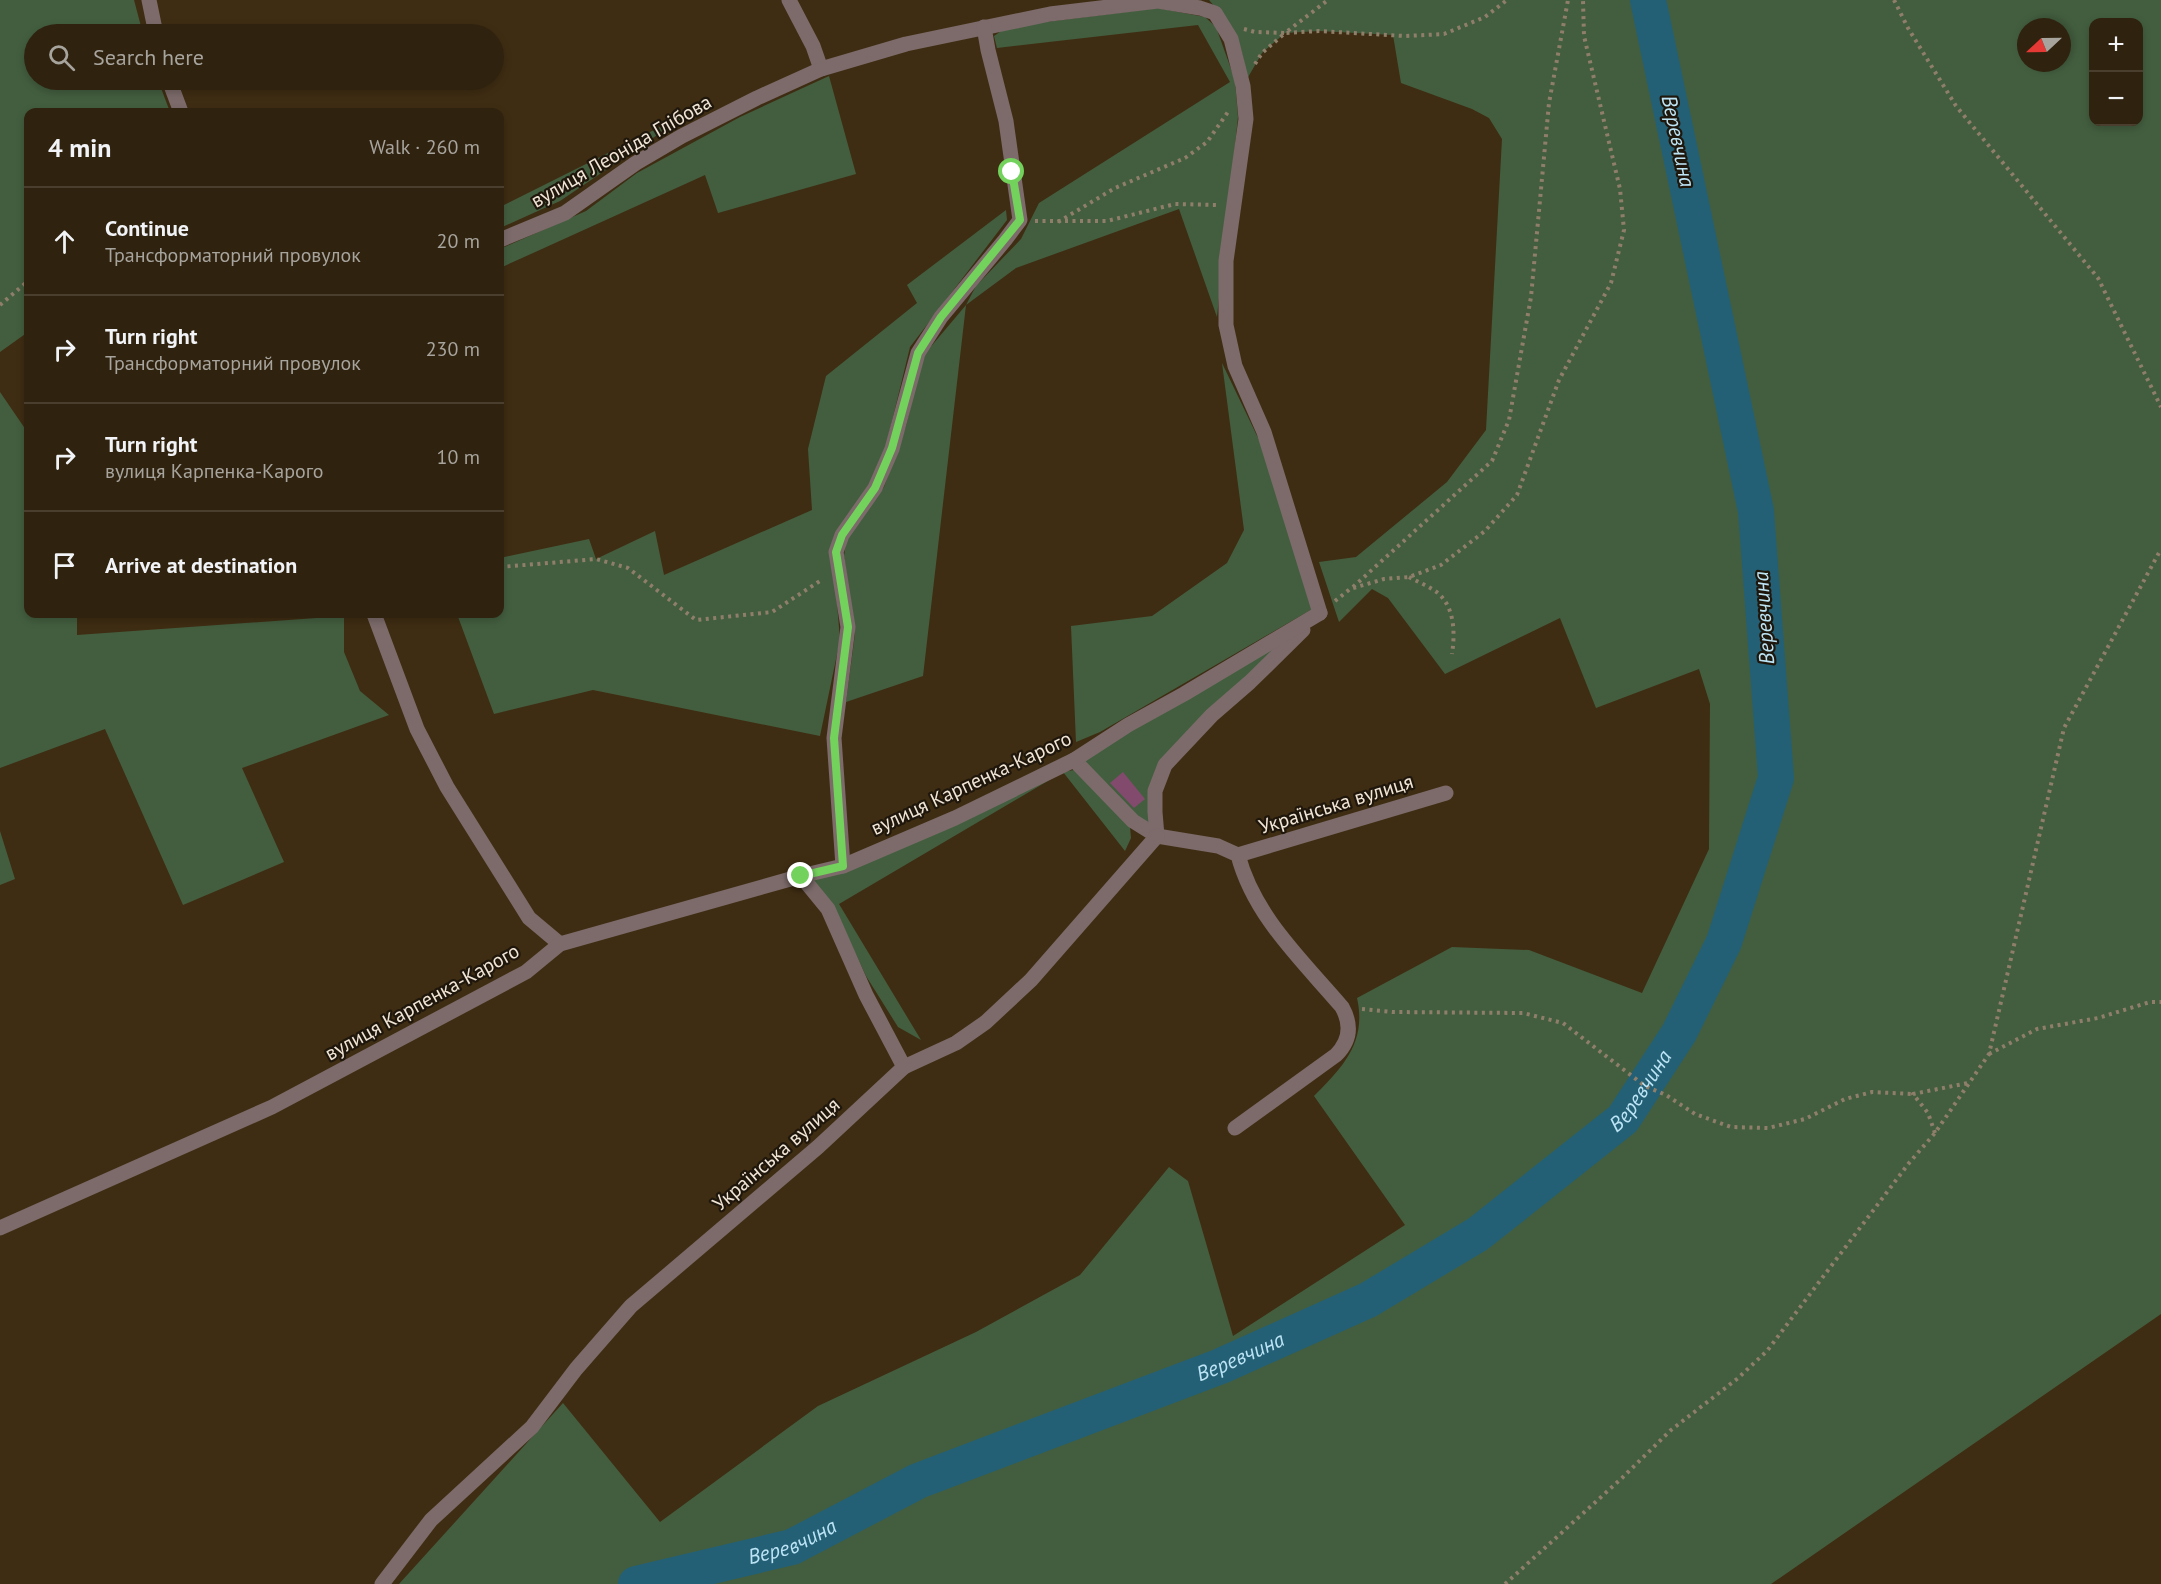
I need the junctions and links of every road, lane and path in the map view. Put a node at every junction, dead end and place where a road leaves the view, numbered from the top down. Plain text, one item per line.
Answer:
1 (149, 0) edge
2 (789, 0) edge
3 (1328, 0) edge
4 (1507, 0) edge
5 (1568, 0) edge
6 (1583, 0) edge
7 (1894, 0) edge
8 (1195, 4) edge
9 (1215, 13) junction
10 (154, 24) edge
11 (984, 27) junction
12 (1285, 33) junction
13 (822, 69) junction
14 (1243, 86) junction
15 (173, 90) edge
16 (180, 108) edge
17 (1233, 206) junction
18 (1020, 220) junction
19 (1058, 222) junction
20 (504, 238) edge
21 (24, 284) edge
22 (0, 305) edge
23 (2161, 407) edge
24 (2161, 549) edge
25 (504, 567) edge
26 (839, 569) junction
27 (1409, 577) junction
28 (1350, 589) junction
29 (1320, 613) junction
30 (375, 618) edge
31 (1452, 654) dead end
32 (1074, 760) junction
33 (1446, 793) dead end
34 (1157, 836) junction
35 (1238, 855) junction
36 (843, 866) junction
37 (801, 876) junction
38 (560, 944) junction
39 (2161, 1002) edge
40 (1342, 1007) junction
41 (1989, 1054) junction
42 (904, 1067) junction
43 (1969, 1083) junction
44 (1913, 1094) junction
45 (1235, 1128) dead end
46 (1935, 1133) junction
47 (0, 1228) edge
48 (382, 1584) edge
49 (1505, 1584) edge

1 - 10 street
2 - 13 street
3 - 12 path
4 - 12 path
5 - 28 path
6 - 27 path
7 - 23 path
8 - 9 street, вулиця Леоніда Глібова
8 - 11 street, вулиця Леоніда Глібова
9 - 12 path
9 - 14 street
11 - 13 street, вулиця Леоніда Глібова
11 - 18 street
12 - 14 path
13 - 20 street, вулиця Леоніда Глібова
14 - 17 street
14 - 19 path
15 - 16 street
17 - 19 path
17 - 29 street
18 - 19 path
18 - 26 street
21 - 22 path
24 - 41 path
25 - 26 path
26 - 36 street
27 - 28 path
27 - 31 path
28 - 29 path
29 - 32 street, вулиця Карпенка-Карого
29 - 34 street
30 - 38 street
32 - 34 street
32 - 36 street, вулиця Карпенка-Карого
33 - 35 street, Українська вулиця
34 - 35 street
34 - 42 street, Українська вулиця
35 - 40 street
36 - 37 street, вулиця Карпенка-Карого
37 - 38 street, вулиця Карпенка-Карого
37 - 42 street
38 - 47 street, вулиця Карпенка-Карого
39 - 41 path
40 - 44 path
40 - 45 street
41 - 43 path
42 - 48 street, Українська вулиця
43 - 44 path
43 - 46 path
44 - 46 path
46 - 49 path

